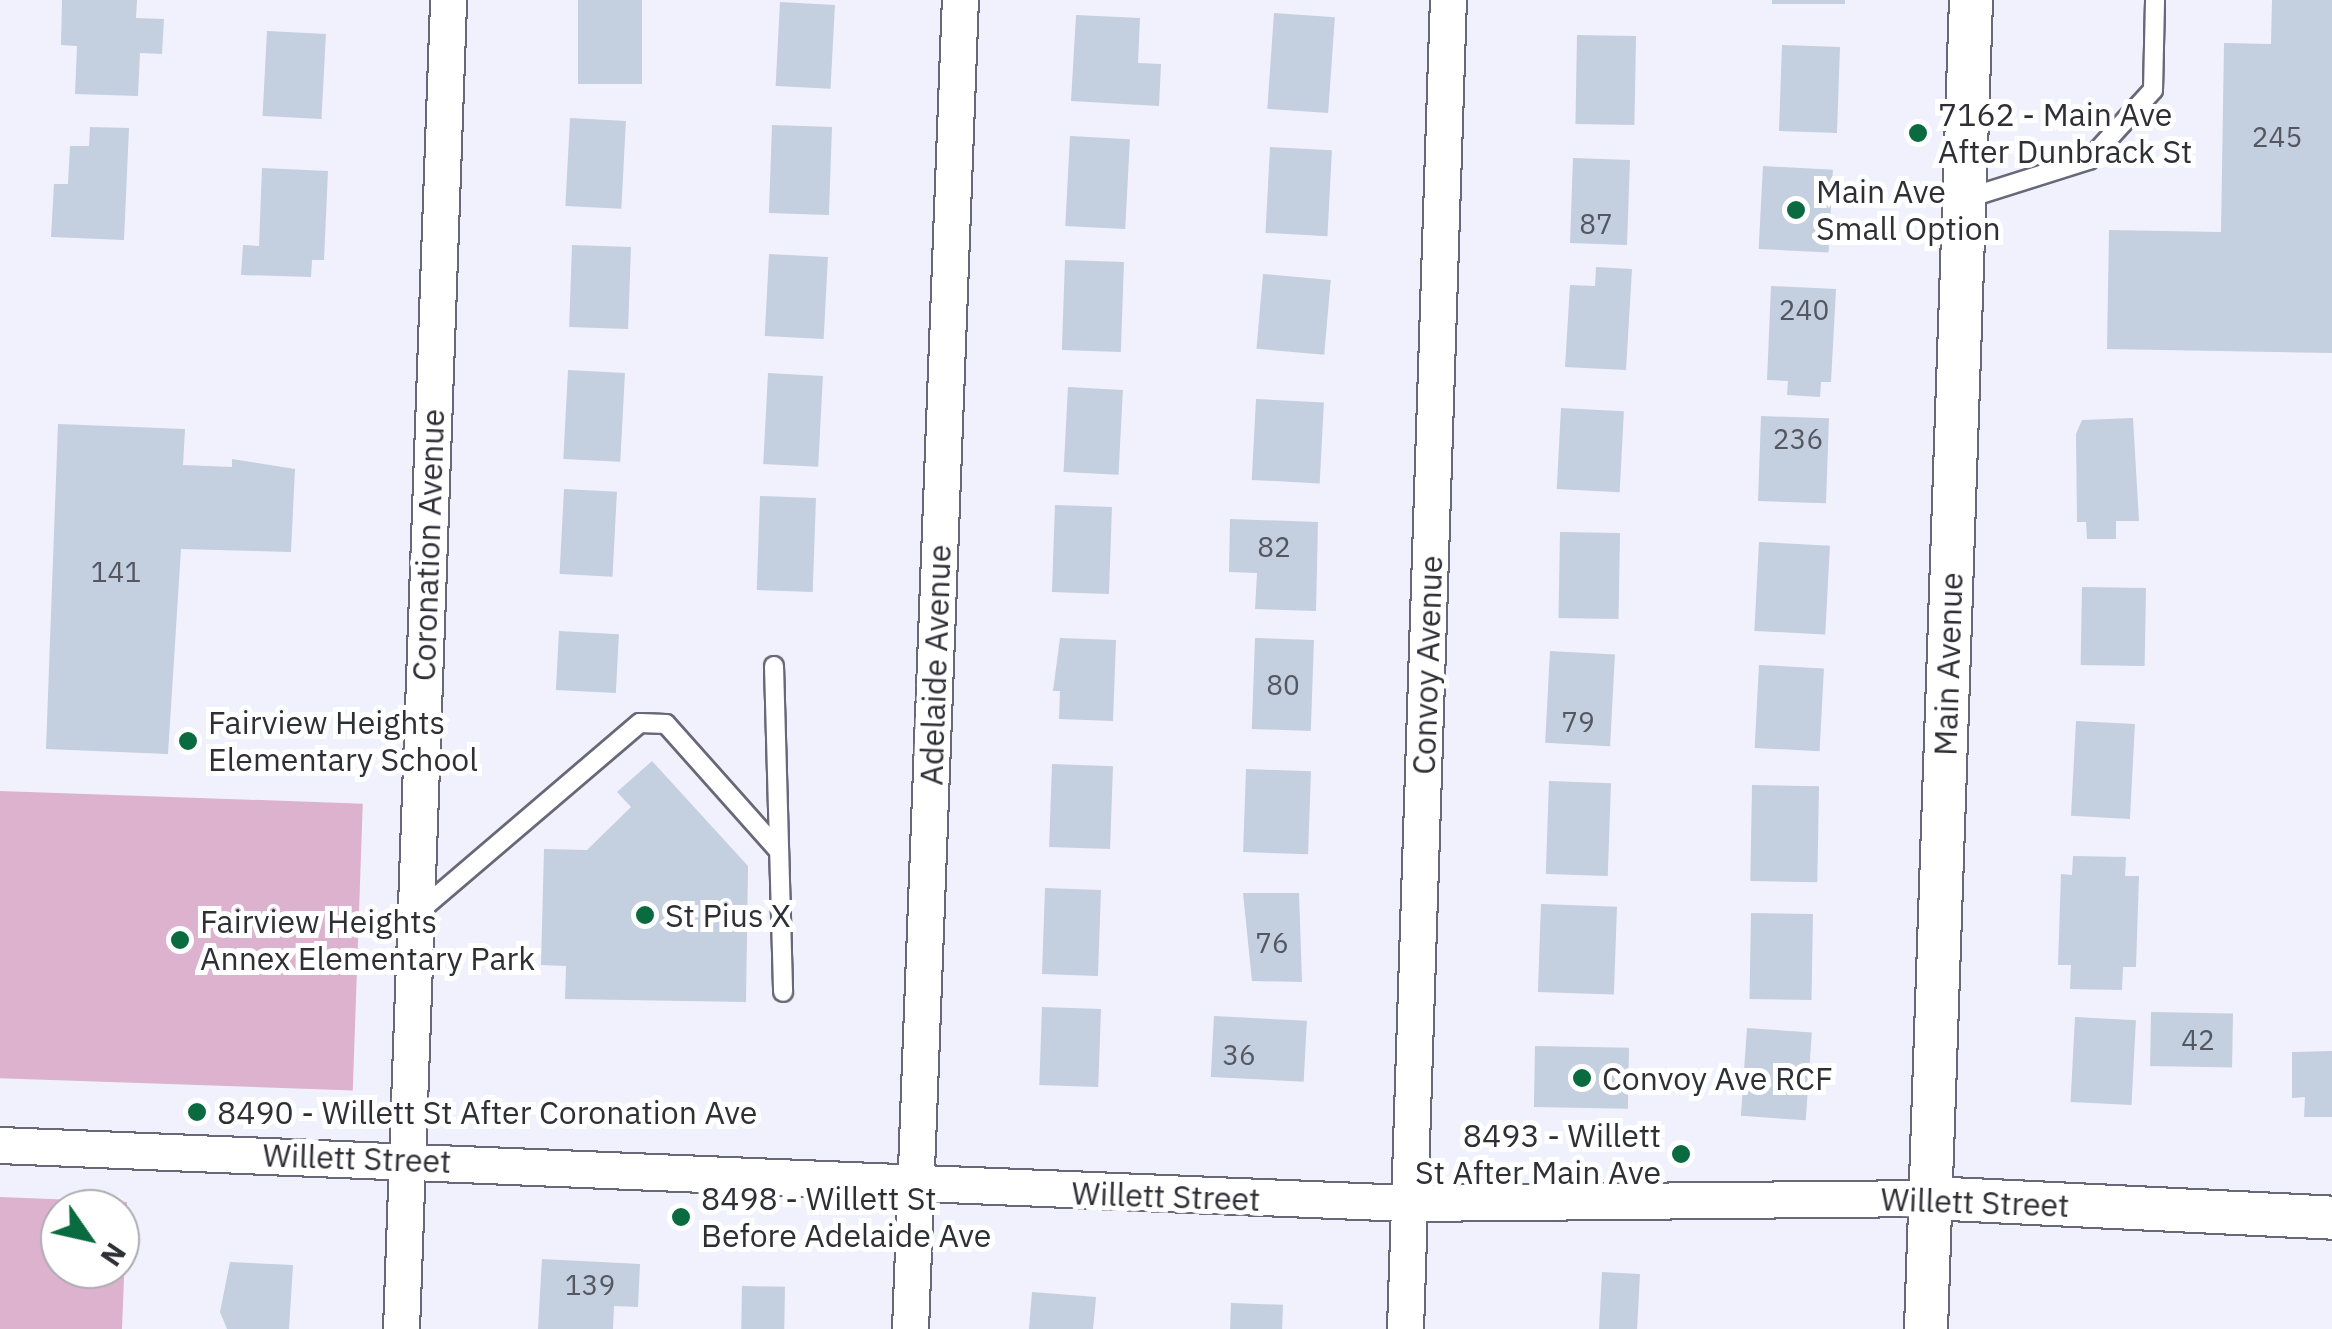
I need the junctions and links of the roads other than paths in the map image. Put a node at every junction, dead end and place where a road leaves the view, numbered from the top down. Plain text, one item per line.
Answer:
1 (448, 0) edge
2 (960, 0) edge
3 (1448, 0) edge
4 (1971, 0) edge
5 (2155, 0) edge
6 (1964, 200) junction
7 (774, 666) dead end
8 (779, 852) junction
9 (415, 915) junction
10 (783, 992) dead end
11 (0, 1146) edge
12 (406, 1159) junction
13 (916, 1188) junction
14 (1930, 1198) junction
15 (1410, 1203) junction
16 (2332, 1218) edge
17 (401, 1329) edge
18 (910, 1329) edge
19 (1405, 1329) edge
20 (1926, 1329) edge

1 - 9 street, Coronation Avenue
2 - 13 street, Adelaide Avenue
3 - 15 street, Convoy Avenue
4 - 6 street, Main Avenue
5 - 6 lane
6 - 14 street, Main Avenue
7 - 8 lane
8 - 9 lane
8 - 10 lane
9 - 12 street, Coronation Avenue
11 - 12 street, Willett Street
12 - 13 street, Willett Street
12 - 17 street, Coronation Avenue
13 - 15 street, Willett Street
13 - 18 street, Adelaide Avenue
14 - 15 street, Willett Street
14 - 16 street, Willett Street
14 - 20 street, Main Avenue
15 - 19 street, Convoy Avenue

